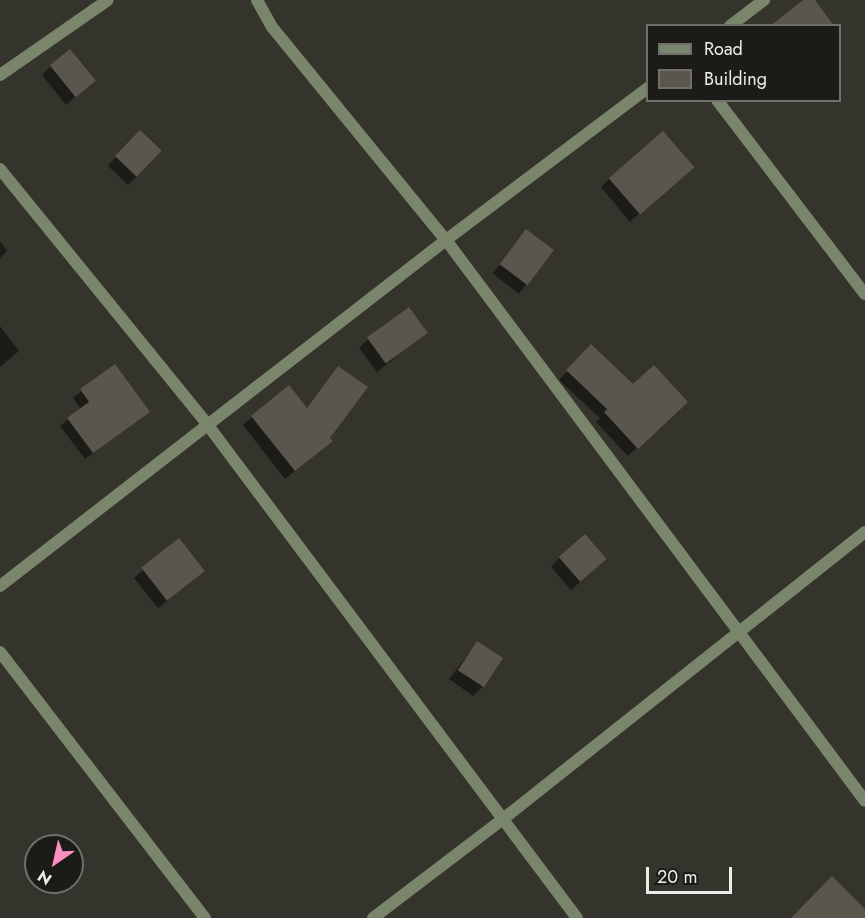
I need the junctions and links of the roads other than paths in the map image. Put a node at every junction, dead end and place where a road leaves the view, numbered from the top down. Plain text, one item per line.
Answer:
1 (108, 0) edge
2 (257, 0) edge
3 (764, 0) edge
4 (733, 24) edge
5 (0, 75) edge
6 (646, 90) edge
7 (719, 102) edge
8 (0, 169) edge
9 (446, 240) junction
10 (865, 294) edge
11 (207, 424) junction
12 (865, 532) edge
13 (0, 586) edge
14 (740, 633) junction
15 (0, 652) edge
16 (865, 801) edge
17 (503, 819) junction
18 (205, 918) edge
19 (372, 918) edge
20 (577, 918) edge

1 - 5 street
2 - 9 street
3 - 4 street
6 - 9 street
7 - 10 street
8 - 11 street
9 - 11 street
9 - 14 street
11 - 13 street
11 - 17 street
12 - 14 street
14 - 16 street
14 - 17 street
15 - 18 street
17 - 19 street
17 - 20 street

